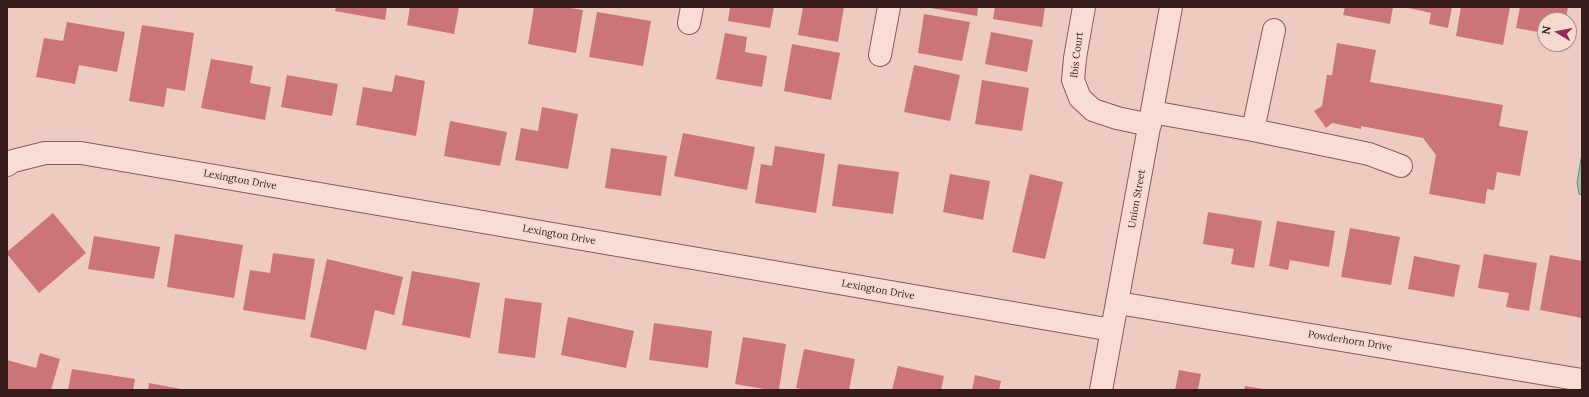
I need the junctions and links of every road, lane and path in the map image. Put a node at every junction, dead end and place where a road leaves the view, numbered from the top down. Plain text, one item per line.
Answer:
1 (889, 7) edge
2 (1084, 7) edge
3 (1172, 7) edge
4 (1274, 30) dead end
5 (880, 55) dead end
6 (1151, 118) junction
7 (1253, 130) junction
8 (9, 159) edge
9 (1401, 166) dead end
10 (1118, 303) junction
11 (1112, 330) junction
12 (1582, 380) edge
13 (1101, 390) edge

1 - 5 street
2 - 6 street, Ibis Court
3 - 6 street, Union Street
4 - 7 street
6 - 7 street, Ibis Court
6 - 10 street, Union Street
7 - 9 street, Ibis Court
8 - 11 street, Lexington Drive
10 - 11 street, Union Street
10 - 12 street, Powderhorn Drive
11 - 13 street, Union Street

